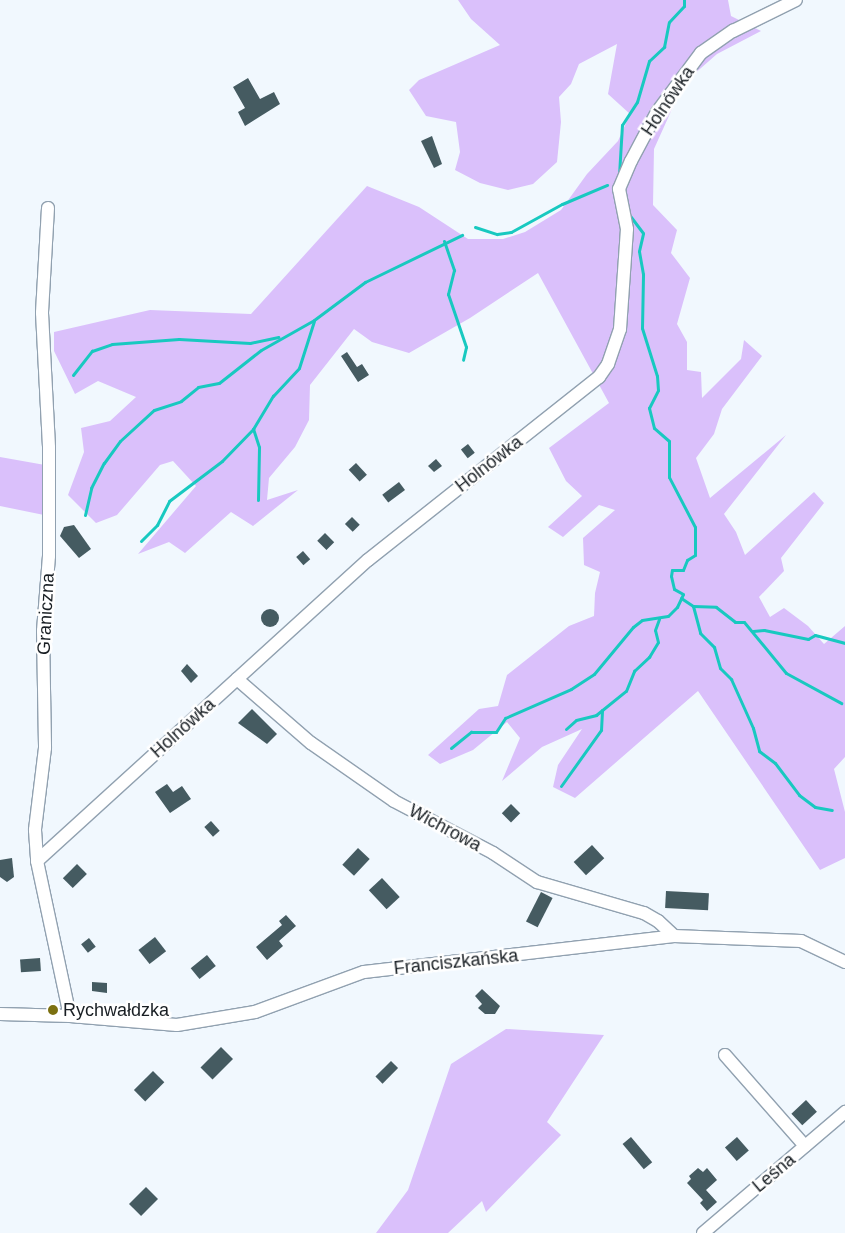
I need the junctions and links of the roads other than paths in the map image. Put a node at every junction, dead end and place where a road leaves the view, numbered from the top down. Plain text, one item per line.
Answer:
1 (796, 0) edge
2 (48, 208) dead end
3 (237, 679) junction
4 (37, 861) junction
5 (674, 936) junction
6 (845, 962) edge
7 (0, 1014) edge
8 (70, 1016) junction
9 (725, 1055) dead end
10 (845, 1112) edge
11 (805, 1146) junction
12 (703, 1233) edge

1 - 3 street, Holnówka
2 - 4 street, Graniczna
3 - 4 street, Holnówka
3 - 5 street, Wichrowa
4 - 8 street, Graniczna
5 - 6 street, Franciszkańska
5 - 8 street, Franciszkańska
7 - 8 street
9 - 11 street
10 - 11 street, Leśna
11 - 12 street, Leśna

